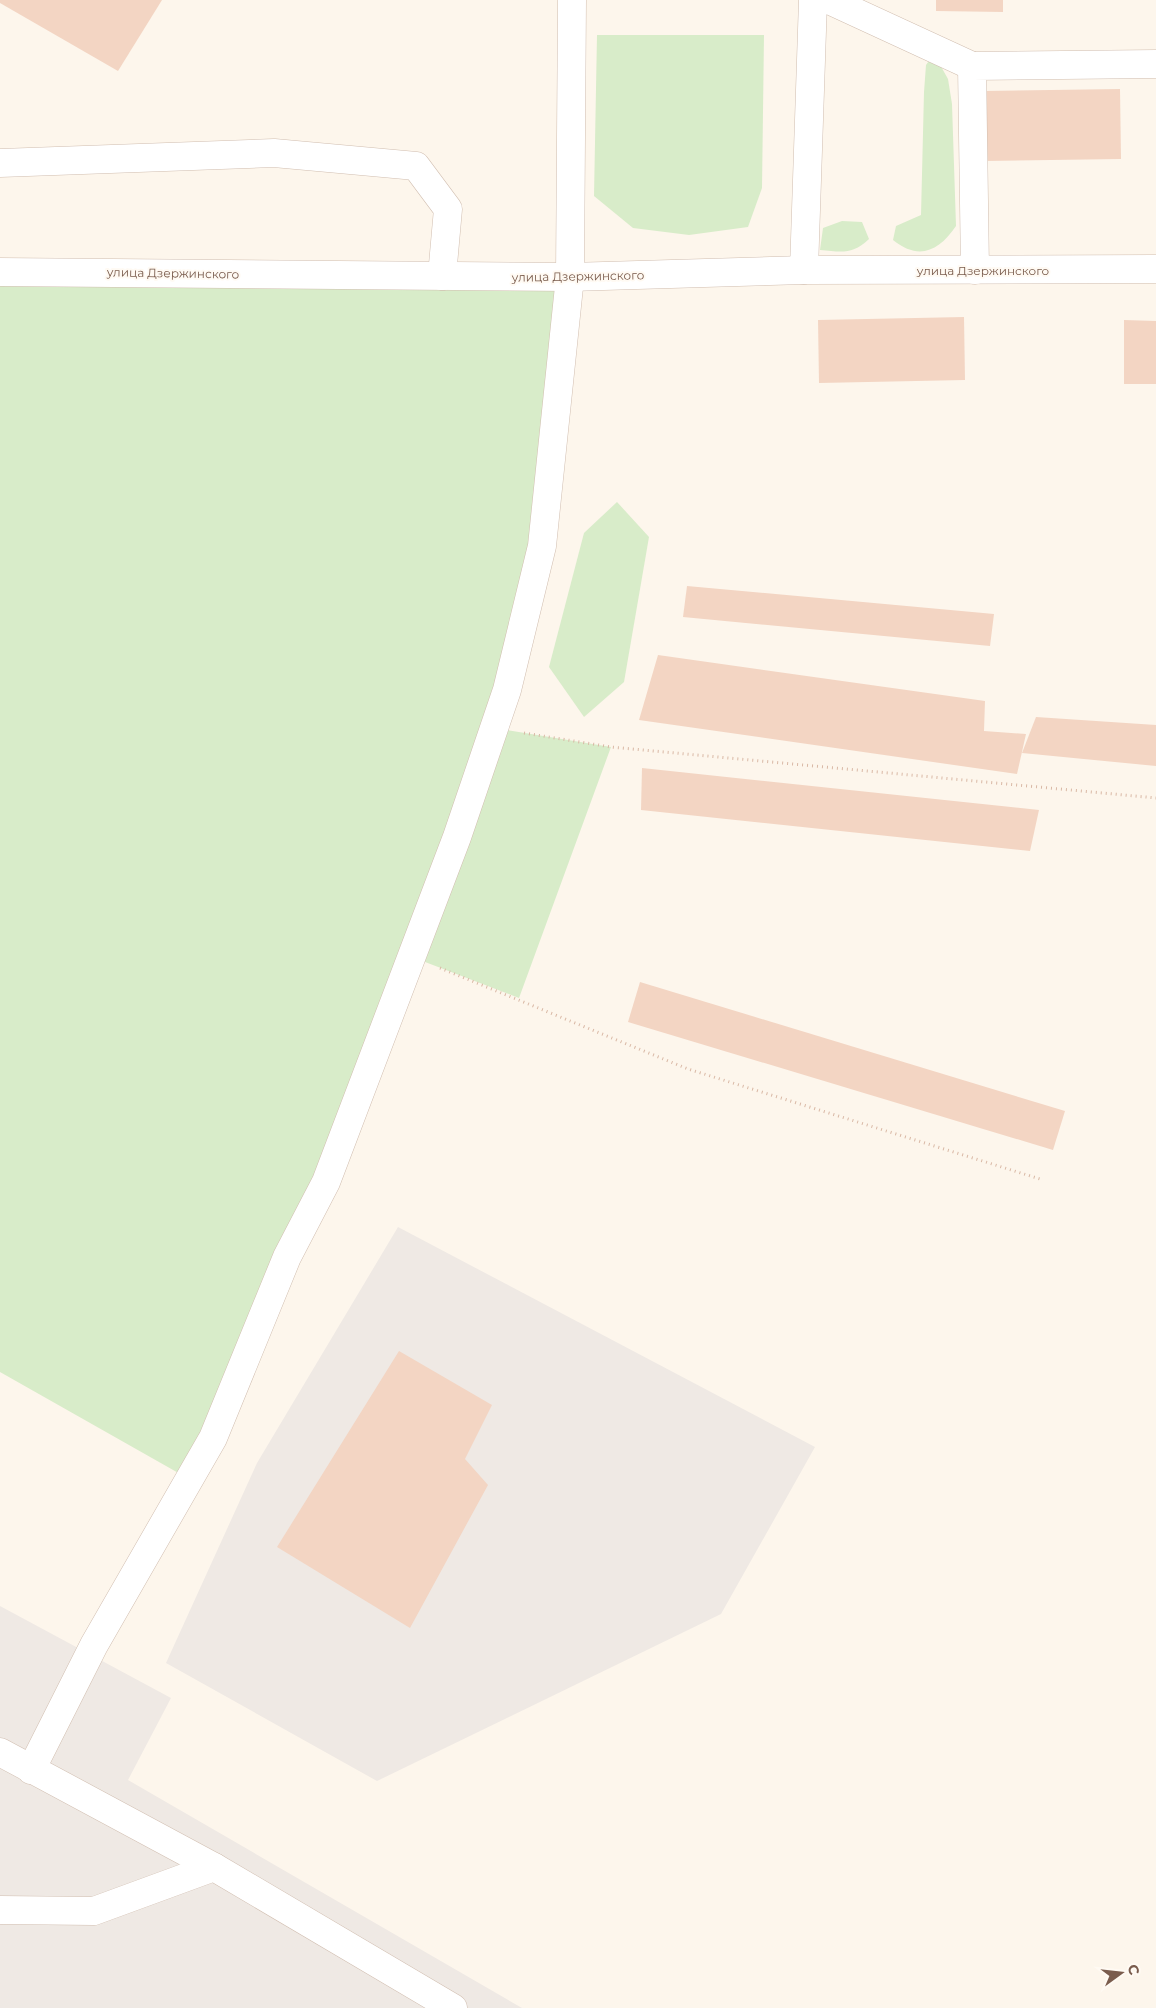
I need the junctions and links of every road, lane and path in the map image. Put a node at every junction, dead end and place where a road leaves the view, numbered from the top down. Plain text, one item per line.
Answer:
1 (572, 0) edge
2 (813, 0) edge
3 (829, 0) edge
4 (1156, 64) edge
5 (972, 66) junction
6 (0, 162) edge
7 (1156, 269) edge
8 (804, 270) junction
9 (975, 270) junction
10 (0, 272) edge
11 (442, 276) junction
12 (570, 278) junction
13 (494, 728) junction
14 (1156, 798) edge
15 (412, 957) junction
16 (1040, 1179) dead end
17 (0, 1752) edge
18 (31, 1770) junction
19 (214, 1867) junction
20 (1, 1912) edge
21 (453, 2008) edge

1 - 12 street
2 - 8 street
3 - 5 street
4 - 5 street
5 - 9 street
6 - 11 street
7 - 9 street, улица Дзержинского
8 - 9 street, улица Дзержинского
8 - 12 street, улица Дзержинского
10 - 11 street, улица Дзержинского
11 - 12 street, улица Дзержинского
12 - 13 street
13 - 14 path
13 - 15 street
15 - 16 path
15 - 18 street
17 - 18 street
18 - 19 street
19 - 20 street
19 - 21 street

